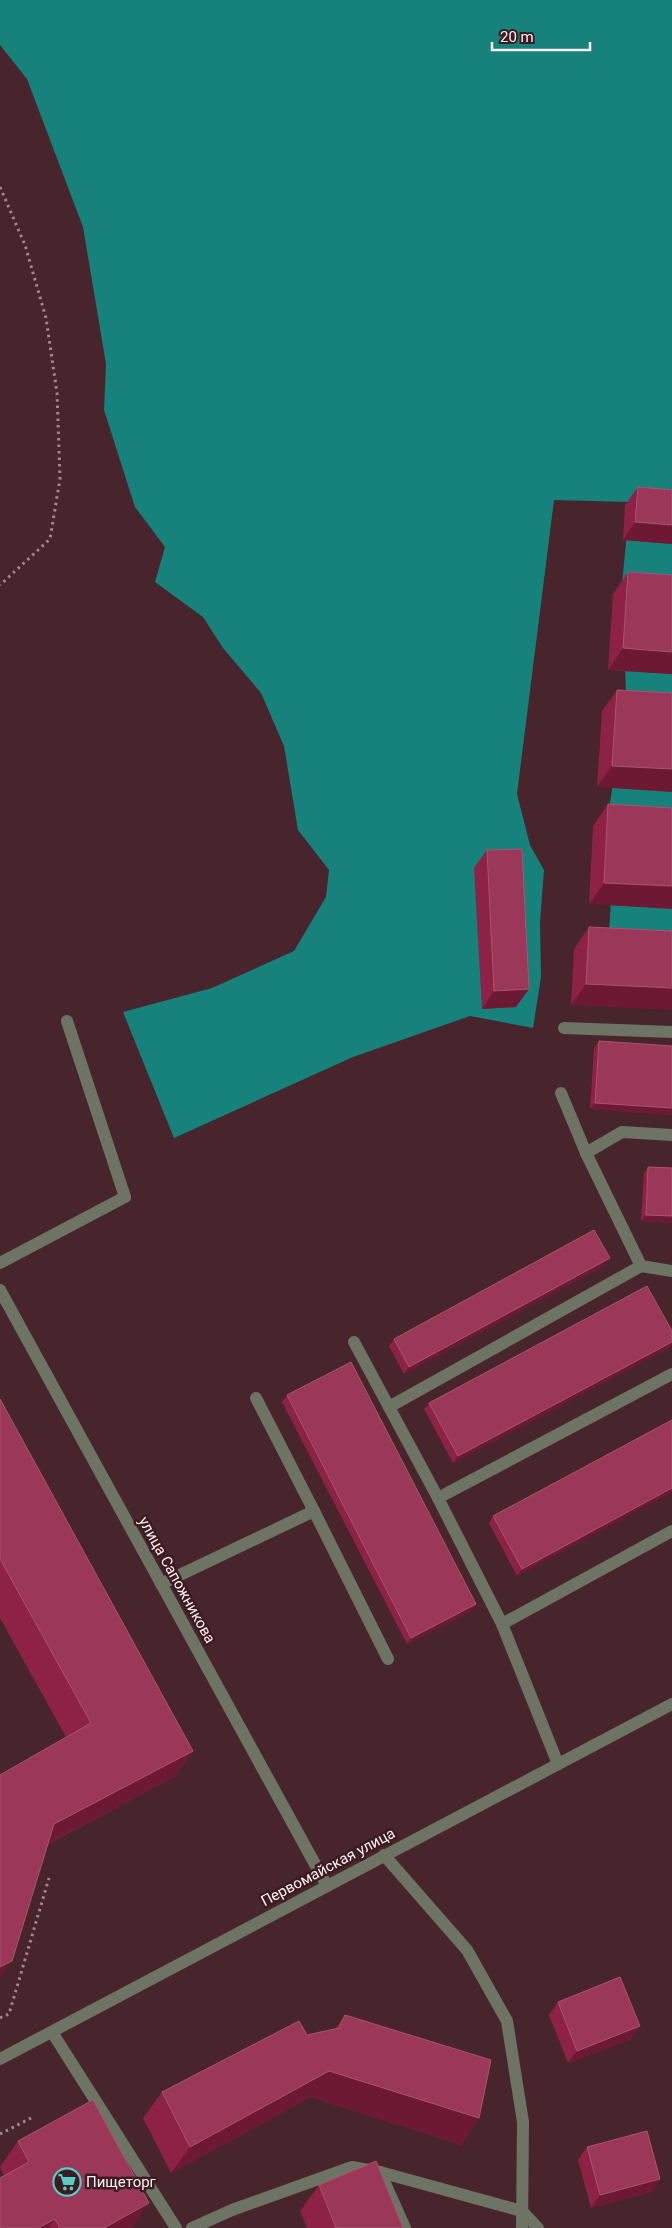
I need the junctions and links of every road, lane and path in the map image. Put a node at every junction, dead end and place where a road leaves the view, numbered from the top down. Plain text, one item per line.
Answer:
1 (0, 187) edge
2 (0, 585) edge
3 (67, 1021) dead end
4 (564, 1028) dead end
5 (672, 1032) edge
6 (561, 1092) dead end
7 (672, 1134) edge
8 (586, 1152) junction
9 (0, 1263) edge
10 (641, 1266) junction
11 (672, 1271) edge
12 (0, 1290) edge
13 (354, 1342) dead end
14 (672, 1374) edge
15 (256, 1398) dead end
16 (389, 1407) junction
17 (438, 1498) junction
18 (314, 1511) junction
19 (672, 1531) edge
20 (161, 1584) junction
21 (502, 1624) junction
22 (388, 1659) dead end
23 (672, 1704) edge
24 (558, 1764) junction
25 (384, 1855) junction
26 (49, 1878) edge
27 (326, 1886) junction
28 (0, 2018) edge
29 (52, 2032) junction
30 (0, 2059) edge
31 (33, 2117) dead end
32 (0, 2134) edge
33 (380, 2172) junction
34 (522, 2211) junction
35 (176, 2228) edge
36 (192, 2228) edge
37 (405, 2228) edge
38 (522, 2228) edge
39 (538, 2228) edge

1 - 2 path
3 - 9 street
4 - 5 street
6 - 8 street
7 - 8 street
8 - 10 street
10 - 11 street
10 - 16 street
12 - 20 street, улица Сапожникова
13 - 16 street
14 - 17 street
15 - 18 street
16 - 17 street
17 - 21 street
18 - 20 street
18 - 22 street
19 - 21 street
20 - 27 street, улица Сапожникова
21 - 24 street
23 - 24 street, Первомайская улица
24 - 25 street, Первомайская улица
25 - 27 street, Первомайская улица
25 - 34 street
26 - 28 path
27 - 29 street, Первомайская улица
29 - 30 street, Первомайская улица
29 - 35 street
31 - 32 path
33 - 34 street
33 - 36 street
33 - 37 street
34 - 38 street
34 - 39 street

